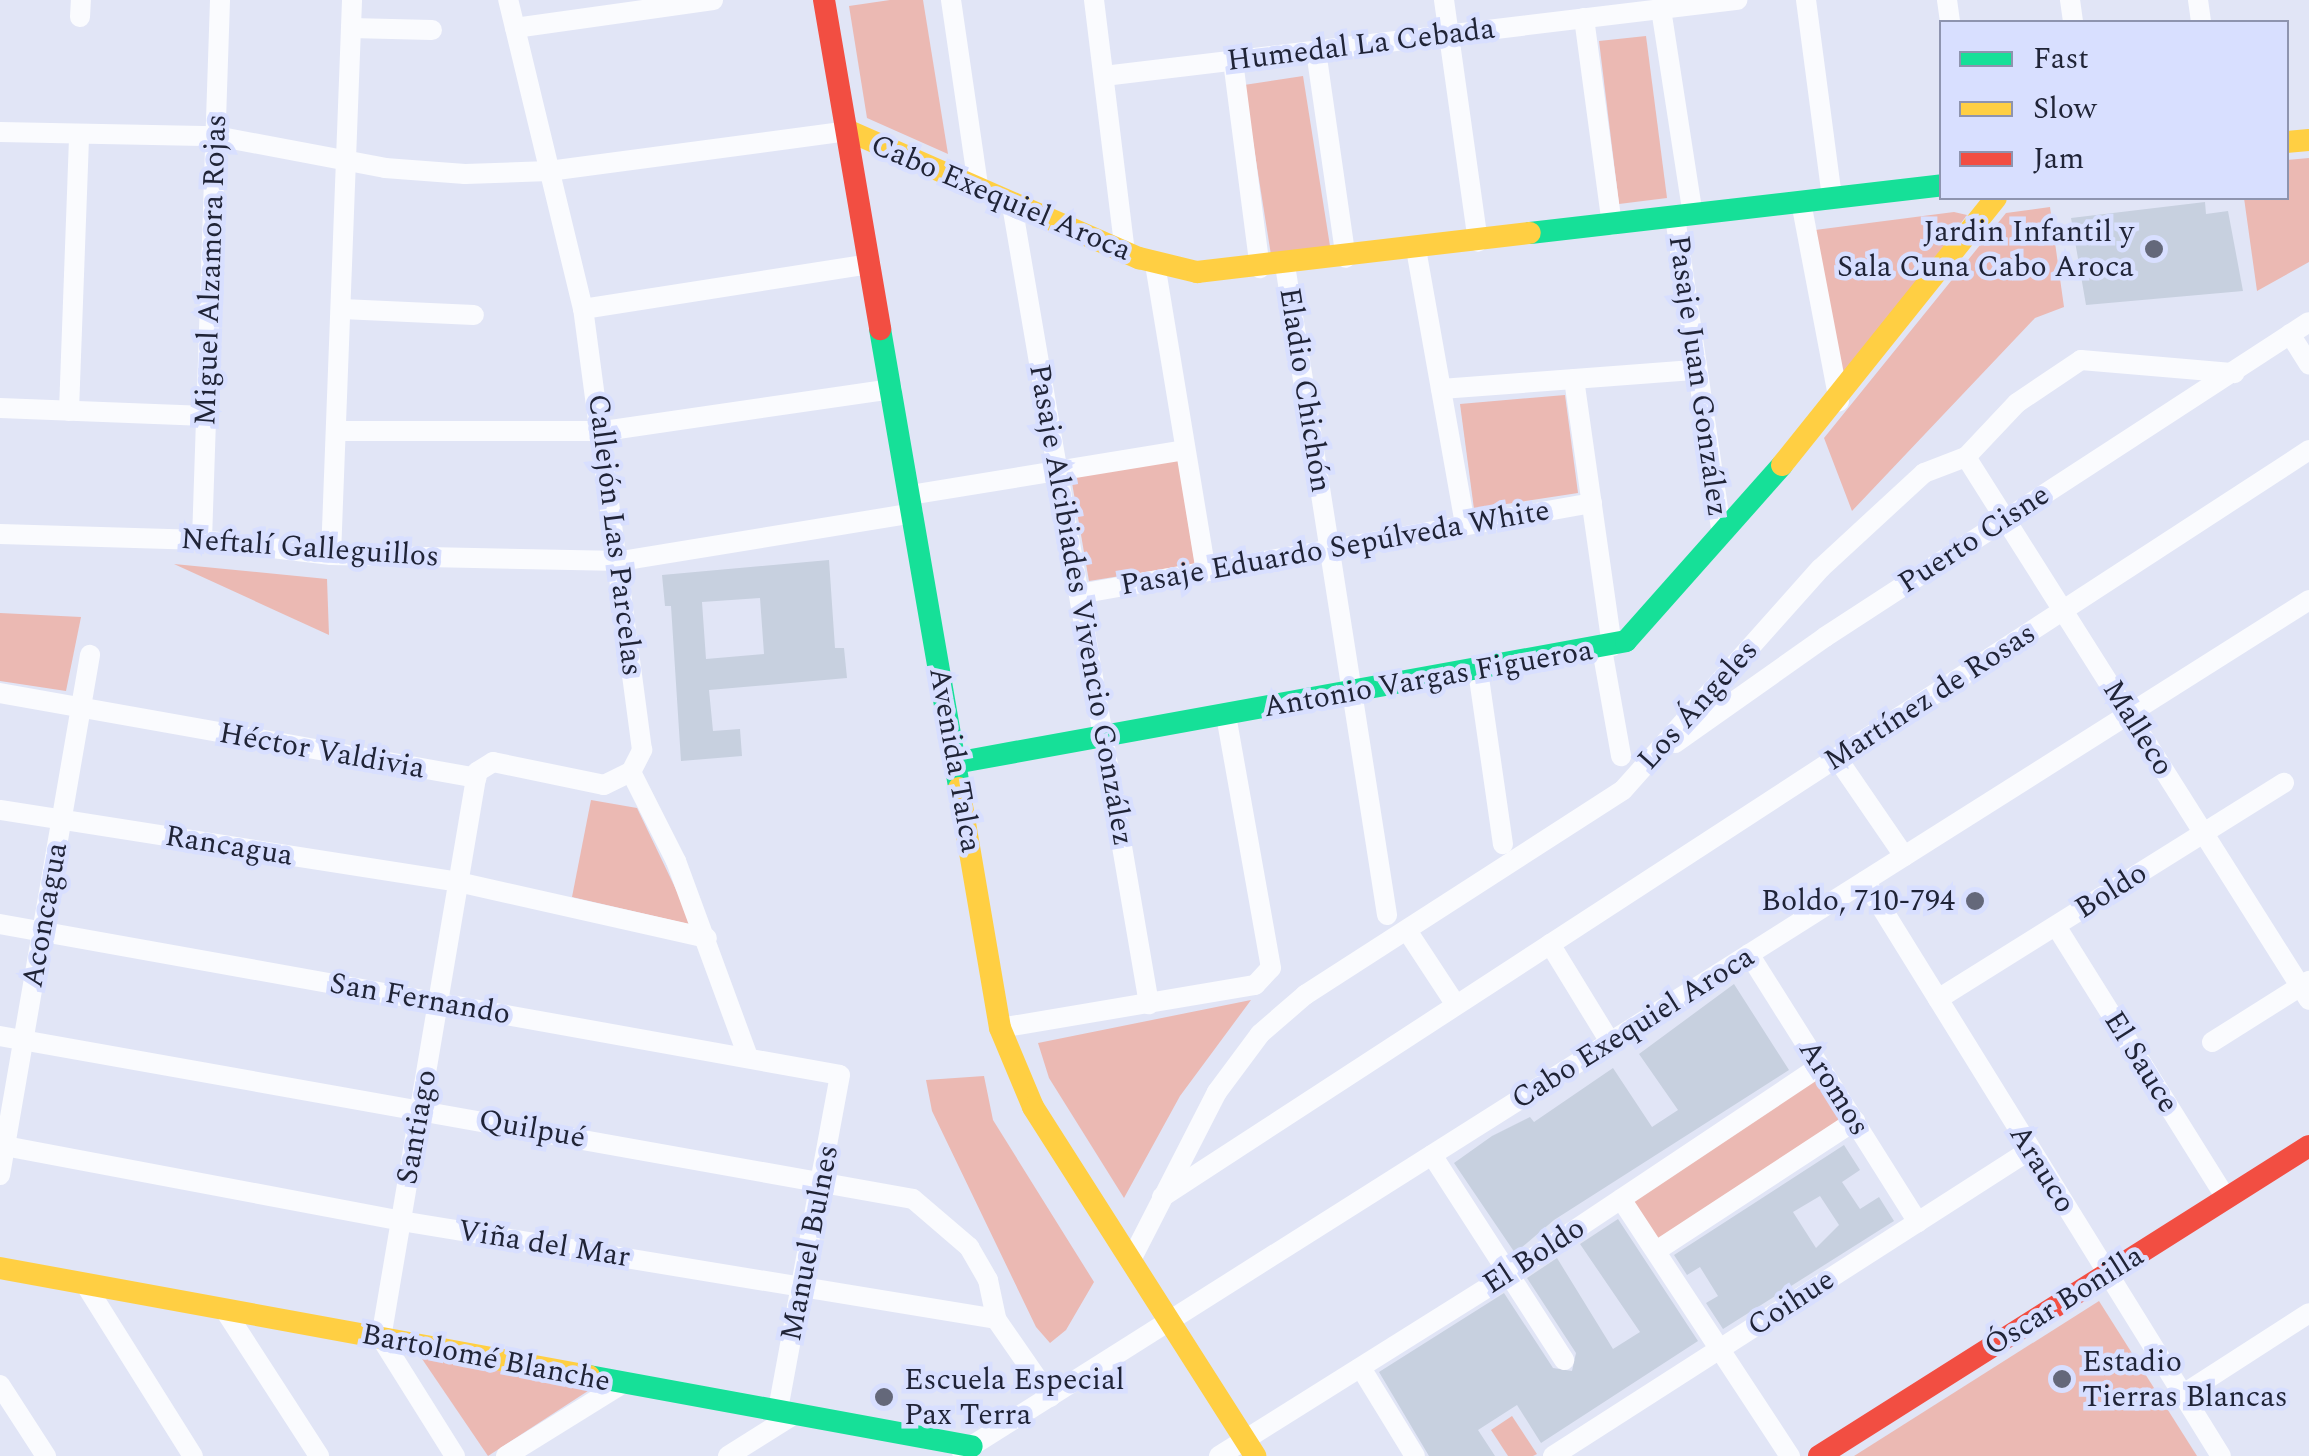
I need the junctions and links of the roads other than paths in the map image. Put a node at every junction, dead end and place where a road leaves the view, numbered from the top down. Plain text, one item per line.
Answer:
1 (220, 0) edge
2 (352, 0) edge
3 (508, 0) edge
4 (714, 0) edge
5 (824, 0) edge
6 (951, 0) edge
7 (1094, 0) edge
8 (1444, 0) edge
9 (1736, 0) edge
10 (1806, 0) edge
11 (1662, 9) junction
12 (1584, 18) junction
13 (351, 28) junction
14 (514, 28) junction
15 (432, 30) dead end
16 (1449, 35) junction
17 (1316, 51) junction
18 (1233, 61) junction
19 (1104, 76) junction
20 (0, 132) edge
21 (849, 132) junction
22 (79, 134) junction
23 (216, 136) junction
24 (348, 162) junction
25 (550, 172) junction
26 (1939, 185) edge
27 (979, 192) junction
28 (1832, 198) junction
29 (1994, 200) edge
30 (1801, 202) junction
31 (1012, 205) junction
32 (1684, 216) junction
33 (1612, 225) junction
34 (1478, 242) junction
35 (1416, 249) junction
36 (1124, 252) junction
37 (1346, 258) junction
38 (871, 264) junction
39 (1155, 264) junction
40 (1284, 265) junction
41 (1260, 268) junction
42 (583, 309) junction
43 (342, 310) junction
44 (474, 315) dead end
45 (2309, 322) edge
46 (2290, 334) junction
47 (2309, 364) edge
48 (1693, 370) junction
49 (2234, 373) junction
50 (1574, 379) junction
51 (892, 388) junction
52 (1440, 389) junction
53 (1839, 401) junction
54 (0, 408) edge
55 (69, 411) junction
56 (206, 416) junction
57 (336, 431) junction
58 (604, 431) junction
59 (1184, 450) junction
60 (2309, 450) edge
61 (1966, 456) junction
62 (1058, 471) junction
63 (1592, 503) junction
64 (912, 504) junction
65 (2005, 518) junction
66 (1465, 524) junction
67 (0, 534) edge
68 (1722, 535) junction
69 (202, 540) junction
70 (1332, 550) junction
71 (331, 555) junction
72 (621, 561) junction
73 (1206, 570) junction
74 (1079, 594) junction
75 (2306, 608) edge
76 (2063, 610) junction
77 (1607, 647) junction
78 (90, 655) dead end
79 (1478, 671) junction
80 (1356, 692) junction
81 (0, 693) edge
82 (81, 707) junction
83 (2128, 714) junction
84 (1226, 716) junction
85 (1104, 737) junction
86 (1621, 756) dead end
87 (1836, 758) junction
88 (955, 763) junction
89 (1644, 765) junction
90 (632, 772) junction
91 (476, 778) junction
92 (2284, 784) dead end
93 (0, 810) edge
94 (61, 820) junction
95 (2204, 833) junction
96 (1502, 844) dead end
97 (1904, 856) junction
98 (1864, 881) junction
99 (458, 882) junction
100 (1387, 915) dead end
101 (0, 924) edge
102 (2056, 926) junction
103 (42, 932) junction
104 (1408, 932) junction
105 (707, 938) junction
106 (1550, 944) junction
107 (1750, 954) junction
108 (2306, 990) edge
109 (1938, 999) junction
110 (438, 1003) junction
111 (1150, 1004) junction
112 (1456, 1005) junction
113 (1000, 1028) junction
114 (0, 1036) edge
115 (23, 1040) junction
116 (1610, 1042) junction
117 (2212, 1042) dead end
118 (747, 1054) junction
119 (1820, 1066) junction
120 (840, 1075) joint
121 (420, 1110) junction
122 (1855, 1121) junction
123 (2, 1146) edge
124 (2309, 1146) edge
125 (2030, 1150) junction
126 (1432, 1155) junction
127 (0, 1175) edge
128 (822, 1180) junction
129 (1162, 1196) junction
130 (2226, 1198) junction
131 (1621, 1199) junction
132 (401, 1221) junction
133 (1918, 1222) junction
134 (1656, 1251) junction
135 (1130, 1260) junction
136 (0, 1268) edge
137 (2106, 1274) junction
138 (1507, 1275) junction
139 (84, 1284) junction
140 (802, 1284) junction
141 (224, 1309) junction
142 (2309, 1313) edge
143 (996, 1319) junction
144 (1170, 1321) junction
145 (381, 1338) junction
146 (1720, 1349) junction
147 (1564, 1360) dead end
148 (1361, 1368) junction
149 (0, 1384) edge
150 (622, 1384) junction
151 (2182, 1395) junction
152 (1050, 1397) junction
153 (787, 1412) junction
154 (1250, 1448) edge
155 (964, 1451) edge
156 (46, 1456) edge
157 (193, 1456) edge
158 (318, 1456) edge
159 (455, 1456) edge
160 (506, 1456) edge
161 (728, 1456) edge
162 (1219, 1456) edge
163 (1415, 1456) edge
164 (1552, 1456) edge
165 (1790, 1456) edge
166 (1819, 1456) edge
167 (2221, 1456) edge

1 - 23 street, Miguel Alzamora Rojas
2 - 13 street
3 - 14 street, Callejón Las Parcelas
4 - 14 street
5 - 21 street, Avenida Talca
6 - 27 street
7 - 19 street
8 - 16 street
9 - 11 street, Humedal La Cebada
10 - 28 street
11 - 12 street, Humedal La Cebada
11 - 32 street, Pasaje Juan González
12 - 16 street, Humedal La Cebada
12 - 33 street
13 - 15 street
13 - 24 street
14 - 25 street, Callejón Las Parcelas
16 - 17 street, Humedal La Cebada
16 - 34 street
17 - 18 street, Humedal La Cebada
17 - 37 street
18 - 19 street, Humedal La Cebada
18 - 41 street
19 - 36 street
20 - 22 street, Cabo Exequiel Aroca
21 - 25 street, Cabo Exequiel Aroca
21 - 27 street, Cabo Exequiel Aroca
21 - 38 street, Avenida Talca
22 - 23 street, Cabo Exequiel Aroca
22 - 55 street
23 - 24 street, Cabo Exequiel Aroca
23 - 56 street, Miguel Alzamora Rojas
24 - 25 street, Cabo Exequiel Aroca
24 - 43 street
25 - 42 street, Callejón Las Parcelas
26 - 28 street, Cabo Exequiel Aroca
27 - 31 street, Cabo Exequiel Aroca
28 - 30 street, Cabo Exequiel Aroca
29 - 53 street, Antonio Vargas Figueroa
30 - 32 street, Cabo Exequiel Aroca
30 - 53 street
31 - 36 street, Cabo Exequiel Aroca
31 - 62 street, Pasaje Alcibiades Vivencio González
32 - 33 street, Cabo Exequiel Aroca
32 - 48 street, Pasaje Juan González
33 - 34 street, Cabo Exequiel Aroca
34 - 35 street, Cabo Exequiel Aroca
35 - 37 street, Cabo Exequiel Aroca
35 - 52 street
36 - 39 street, Cabo Exequiel Aroca
37 - 40 street, Cabo Exequiel Aroca
38 - 42 street
38 - 51 street, Avenida Talca
39 - 41 street, Cabo Exequiel Aroca
39 - 59 street
40 - 41 street, Cabo Exequiel Aroca
40 - 70 street, Eladio Chichón
42 - 58 street, Callejón Las Parcelas
43 - 44 street
43 - 57 street
45 - 46 street, Puerto Cisne
46 - 47 street
46 - 49 street, Puerto Cisne
48 - 50 street
48 - 68 street, Pasaje Juan González
49 - 61 street
49 - 65 street, Puerto Cisne
50 - 52 street
50 - 63 street
51 - 58 street
51 - 64 street, Avenida Talca
52 - 66 street
53 - 68 street, Antonio Vargas Figueroa
54 - 55 street
55 - 56 street
56 - 69 street, Miguel Alzamora Rojas
57 - 58 street
57 - 71 street
58 - 72 street, Callejón Las Parcelas
59 - 62 street, Neftalí Galleguillos
59 - 73 street
60 - 76 street, Martínez de Rosas
61 - 65 street, Malleco
61 - 89 street, Los Ángeles
62 - 64 street, Neftalí Galleguillos
62 - 74 street, Pasaje Alcibiades Vivencio González
63 - 66 street, Pasaje Eduardo Sepúlveda White
63 - 77 street
64 - 72 street, Neftalí Galleguillos
64 - 88 street, Avenida Talca
65 - 76 street, Malleco
65 - 89 street, Puerto Cisne
66 - 70 street, Pasaje Eduardo Sepúlveda White
67 - 69 street, Neftalí Galleguillos
68 - 77 street, Antonio Vargas Figueroa
69 - 71 street, Neftalí Galleguillos
70 - 73 street, Pasaje Eduardo Sepúlveda White
70 - 80 street, Eladio Chichón
71 - 72 street, Neftalí Galleguillos
72 - 90 street, Callejón Las Parcelas
73 - 74 street, Pasaje Eduardo Sepúlveda White
74 - 85 street, Pasaje Alcibiades Vivencio González
75 - 83 street, Cabo Exequiel Aroca
76 - 83 street, Malleco
76 - 87 street, Martínez de Rosas
77 - 79 street, Antonio Vargas Figueroa
77 - 86 street
78 - 82 street, Aconcagua
79 - 80 street, Antonio Vargas Figueroa
79 - 96 street
80 - 84 street, Antonio Vargas Figueroa
80 - 100 street, Eladio Chichón
81 - 82 street, Héctor Valdivia
82 - 91 street, Héctor Valdivia
82 - 94 street, Aconcagua
83 - 95 street, Malleco
83 - 97 street, Cabo Exequiel Aroca
84 - 85 street, Antonio Vargas Figueroa
84 - 111 street
85 - 88 street, Antonio Vargas Figueroa
85 - 111 street, Pasaje Alcibiades Vivencio González
87 - 97 street
87 - 106 street, Martínez de Rosas
88 - 113 street, Avenida Talca
89 - 104 street, Los Ángeles
90 - 91 street, Héctor Valdivia
90 - 105 street
91 - 99 street, Santiago
92 - 95 street, Boldo
93 - 94 street, Rancagua
94 - 99 street, Rancagua
94 - 103 street, Aconcagua
95 - 102 street, Boldo
95 - 108 street, Malleco
97 - 98 street, Cabo Exequiel Aroca
98 - 107 street, Cabo Exequiel Aroca
98 - 109 street, Arauco
99 - 105 street, Rancagua
99 - 110 street, Santiago
101 - 103 street, San Fernando
102 - 109 street, Boldo
102 - 130 street, El Sauce
103 - 110 street, San Fernando
103 - 115 street, Aconcagua
104 - 112 street
104 - 129 street, Los Ángeles
105 - 118 street
106 - 112 street, Martínez de Rosas
106 - 116 street
107 - 116 street, Cabo Exequiel Aroca
107 - 119 street, Aromos
108 - 117 street
109 - 125 street, Arauco
110 - 118 street, San Fernando
110 - 121 street, Santiago
111 - 113 street
112 - 129 street, Martínez de Rosas
113 - 135 street, Avenida Talca
114 - 115 street, Quilpué
115 - 121 street, Quilpué
115 - 123 street, Aconcagua
116 - 126 street, Cabo Exequiel Aroca
118 - 120 street, San Fernando
119 - 122 street, Aromos
119 - 131 street, El Boldo
120 - 128 street, Manuel Bulnes
121 - 128 street, Quilpué
121 - 132 street, Santiago
122 - 133 street, Aromos
122 - 134 street
123 - 127 street, Aconcagua
123 - 132 street, Viña del Mar
124 - 130 street, Óscar Bonilla
125 - 133 street, Coihue
125 - 137 street, Arauco
126 - 138 street
126 - 144 street, Cabo Exequiel Aroca
128 - 140 street, Manuel Bulnes
128 - 143 street, Quilpué
129 - 135 street, Los Ángeles
130 - 137 street, Óscar Bonilla
131 - 134 street
131 - 138 street, El Boldo
132 - 140 street, Viña del Mar
132 - 145 street, Santiago
133 - 146 street, Coihue
134 - 146 street
135 - 144 street, Avenida Talca
136 - 139 street, Bartolomé Blanche
137 - 151 street, Arauco
137 - 166 street, Óscar Bonilla
138 - 147 street
138 - 148 street, El Boldo
139 - 141 street, Bartolomé Blanche
139 - 157 street
140 - 143 street, Viña del Mar
140 - 153 street, Manuel Bulnes
141 - 145 street, Bartolomé Blanche
141 - 158 street
142 - 151 street
143 - 152 street
144 - 152 street, Cabo Exequiel Aroca
144 - 154 street, Avenida Talca
145 - 150 street, Bartolomé Blanche
145 - 159 street
146 - 164 street, Coihue
146 - 165 street
148 - 154 street, El Boldo
148 - 163 street
149 - 156 street
150 - 153 street, Bartolomé Blanche
150 - 160 street
151 - 167 street, Arauco
152 - 155 street, Cabo Exequiel Aroca
153 - 155 street, Bartolomé Blanche
153 - 161 street
154 - 162 street, El Boldo

